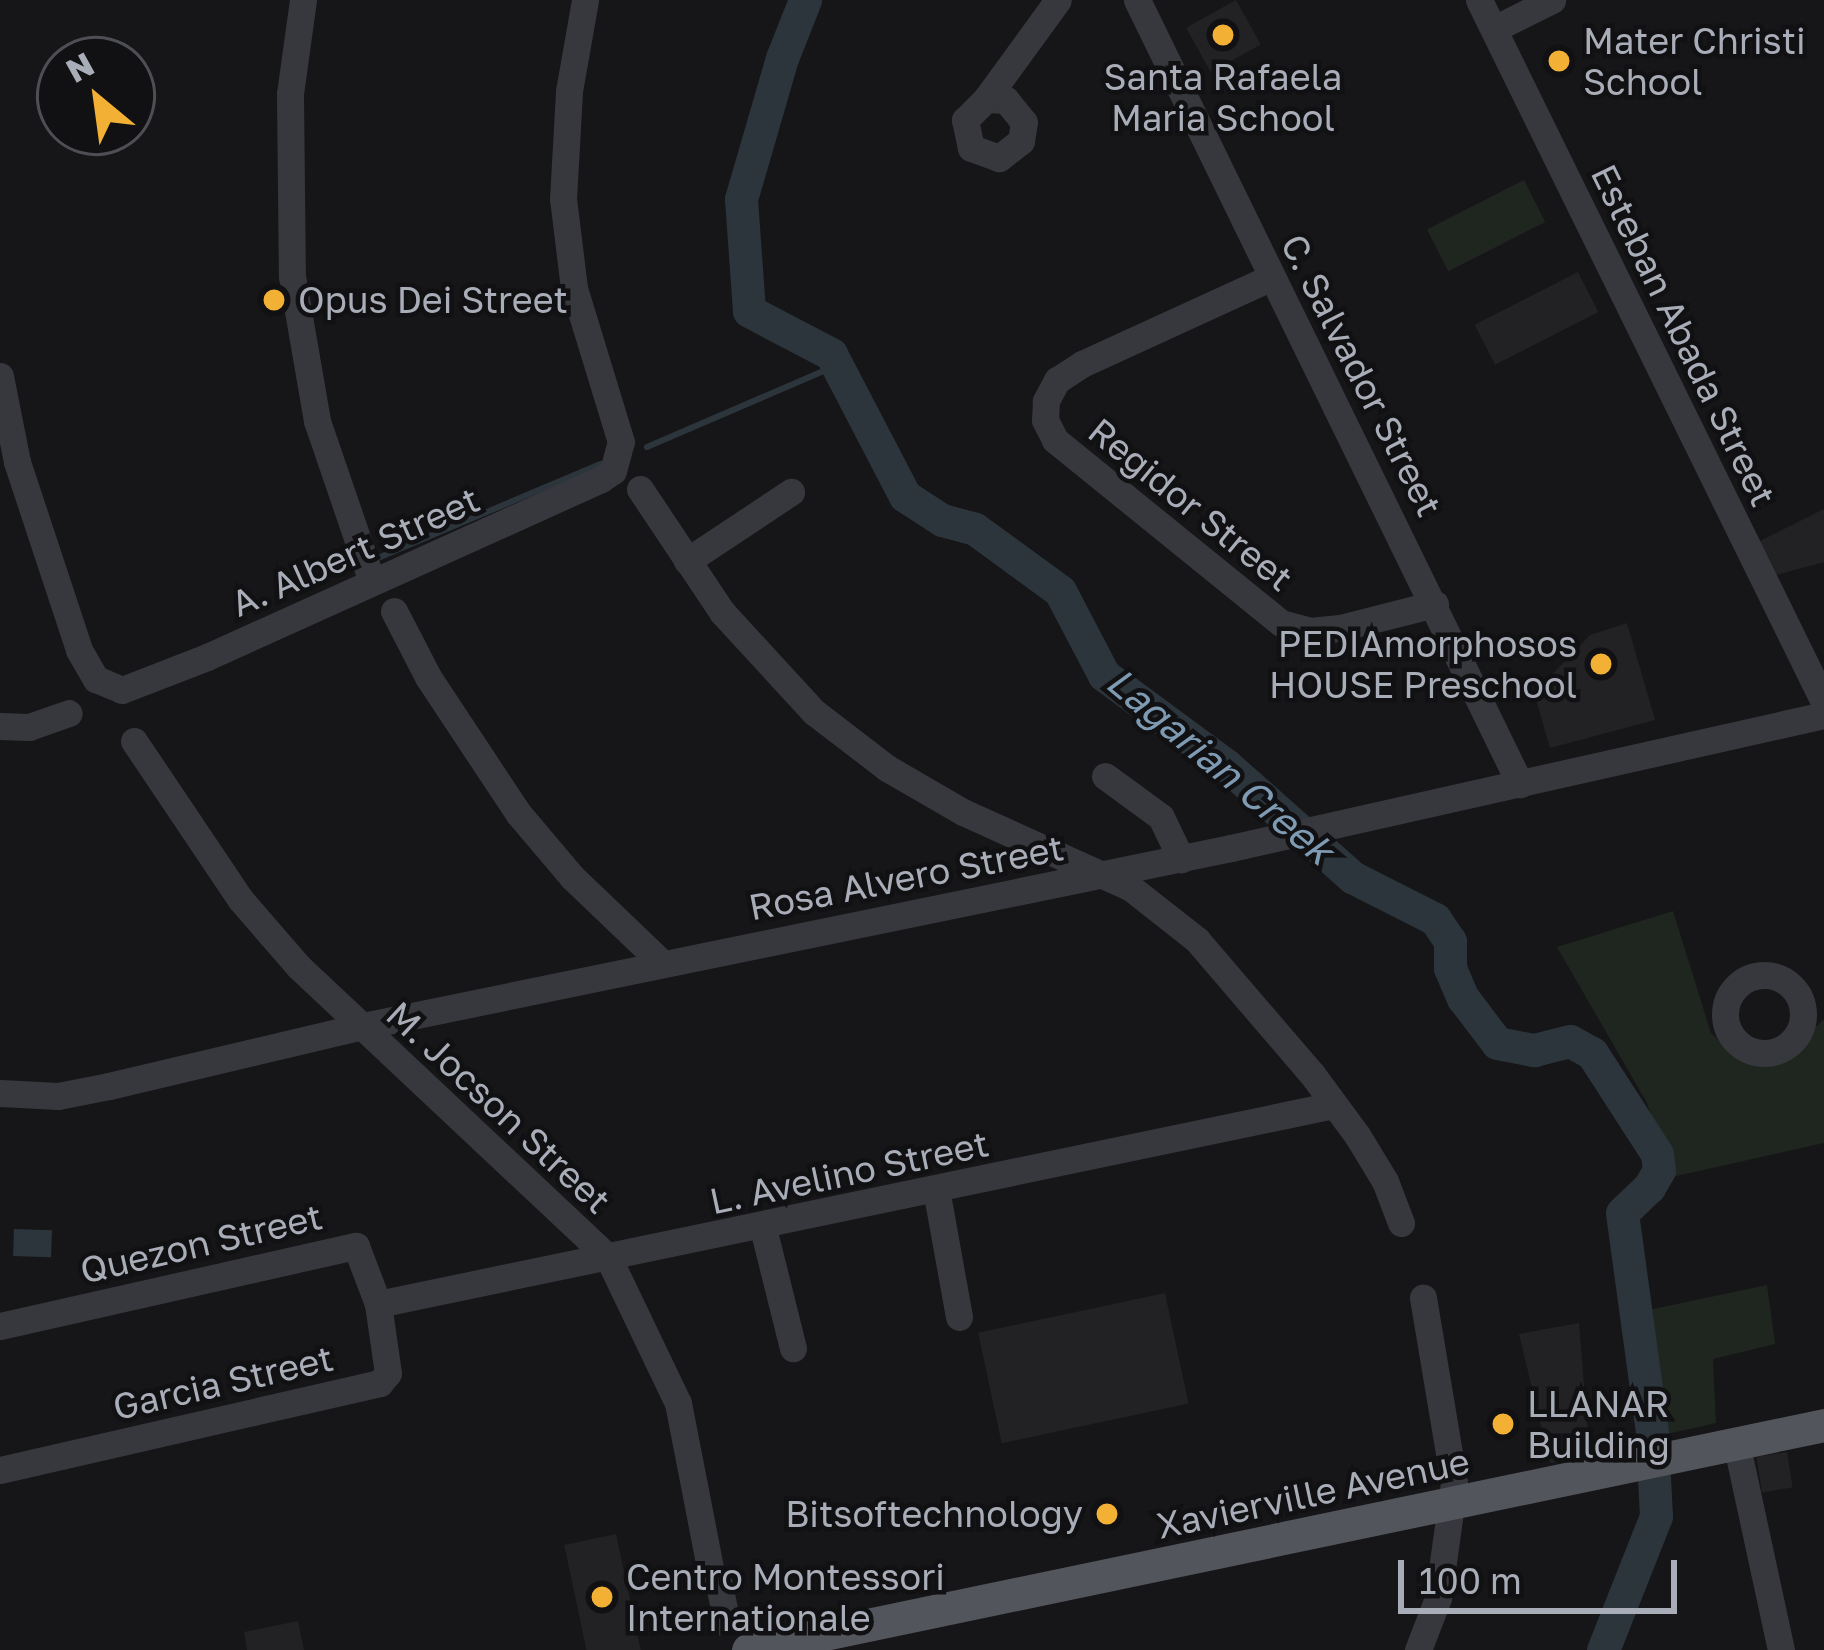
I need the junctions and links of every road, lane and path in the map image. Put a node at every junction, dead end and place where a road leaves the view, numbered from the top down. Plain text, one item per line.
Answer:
1 (303, 0) edge
2 (585, 0) edge
3 (1058, 0) edge
4 (1136, 0) edge
5 (1479, 0) edge
6 (1552, 0) edge
7 (1494, 29) junction
8 (986, 99) dead end
9 (1272, 278) junction
10 (0, 376) edge
11 (640, 489) dead end
12 (791, 492) dead end
13 (687, 561) junction
14 (372, 582) junction
15 (1436, 604) junction
16 (394, 611) dead end
17 (1824, 702) edge
18 (69, 713) dead end
19 (1824, 715) edge
20 (0, 726) edge
21 (134, 741) dead end
22 (1105, 776) dead end
23 (1520, 784) junction
24 (1181, 859) junction
25 (1103, 875) junction
26 (661, 962) junction
27 (358, 1027) junction
28 (0, 1094) edge
29 (1334, 1106) junction
30 (936, 1190) junction
31 (1401, 1223) dead end
32 (764, 1228) junction
33 (608, 1257) junction
34 (1423, 1298) dead end
35 (378, 1304) junction
36 (959, 1317) dead end
37 (0, 1326) edge
38 (793, 1348) dead end
39 (1824, 1425) edge
40 (1736, 1442) junction
41 (0, 1469) edge
42 (1451, 1503) junction
43 (725, 1650) edge
44 (748, 1650) edge
45 (1418, 1650) edge
46 (1781, 1650) edge

1 - 14 street
2 - 14 street, A. Albert Street
3 - 8 street
4 - 9 street, C. Salvador Street
5 - 7 street, Esteban Abada Street
6 - 7 street
7 - 17 street, Esteban Abada Street
9 - 15 street, C. Salvador Street
9 - 15 street, Regidor Street
10 - 14 street, A. Albert Street
11 - 13 street
12 - 13 street
13 - 25 street
15 - 23 street, C. Salvador Street
16 - 26 street
18 - 20 street
19 - 23 street, Rosa Alvero Street
21 - 27 street, M. Jocson Street
22 - 24 street
23 - 24 street, Rosa Alvero Street
24 - 25 street, Rosa Alvero Street
25 - 26 street, Rosa Alvero Street
25 - 29 street
26 - 27 street, Rosa Alvero Street
27 - 28 street, Rosa Alvero Street
27 - 33 street, M. Jocson Street
29 - 30 street, L. Avelino Street
29 - 31 street
30 - 32 street, L. Avelino Street
30 - 36 street
32 - 33 street, L. Avelino Street
32 - 38 street
33 - 35 street, L. Avelino Street
33 - 43 street, M. Jocson Street
34 - 42 street
35 - 37 street, Quezon Street
35 - 41 street, Garcia Street
39 - 40 main road, Xavierville Avenue
40 - 42 main road, Xavierville Avenue
40 - 46 street
42 - 44 main road, Xavierville Avenue
42 - 45 street

